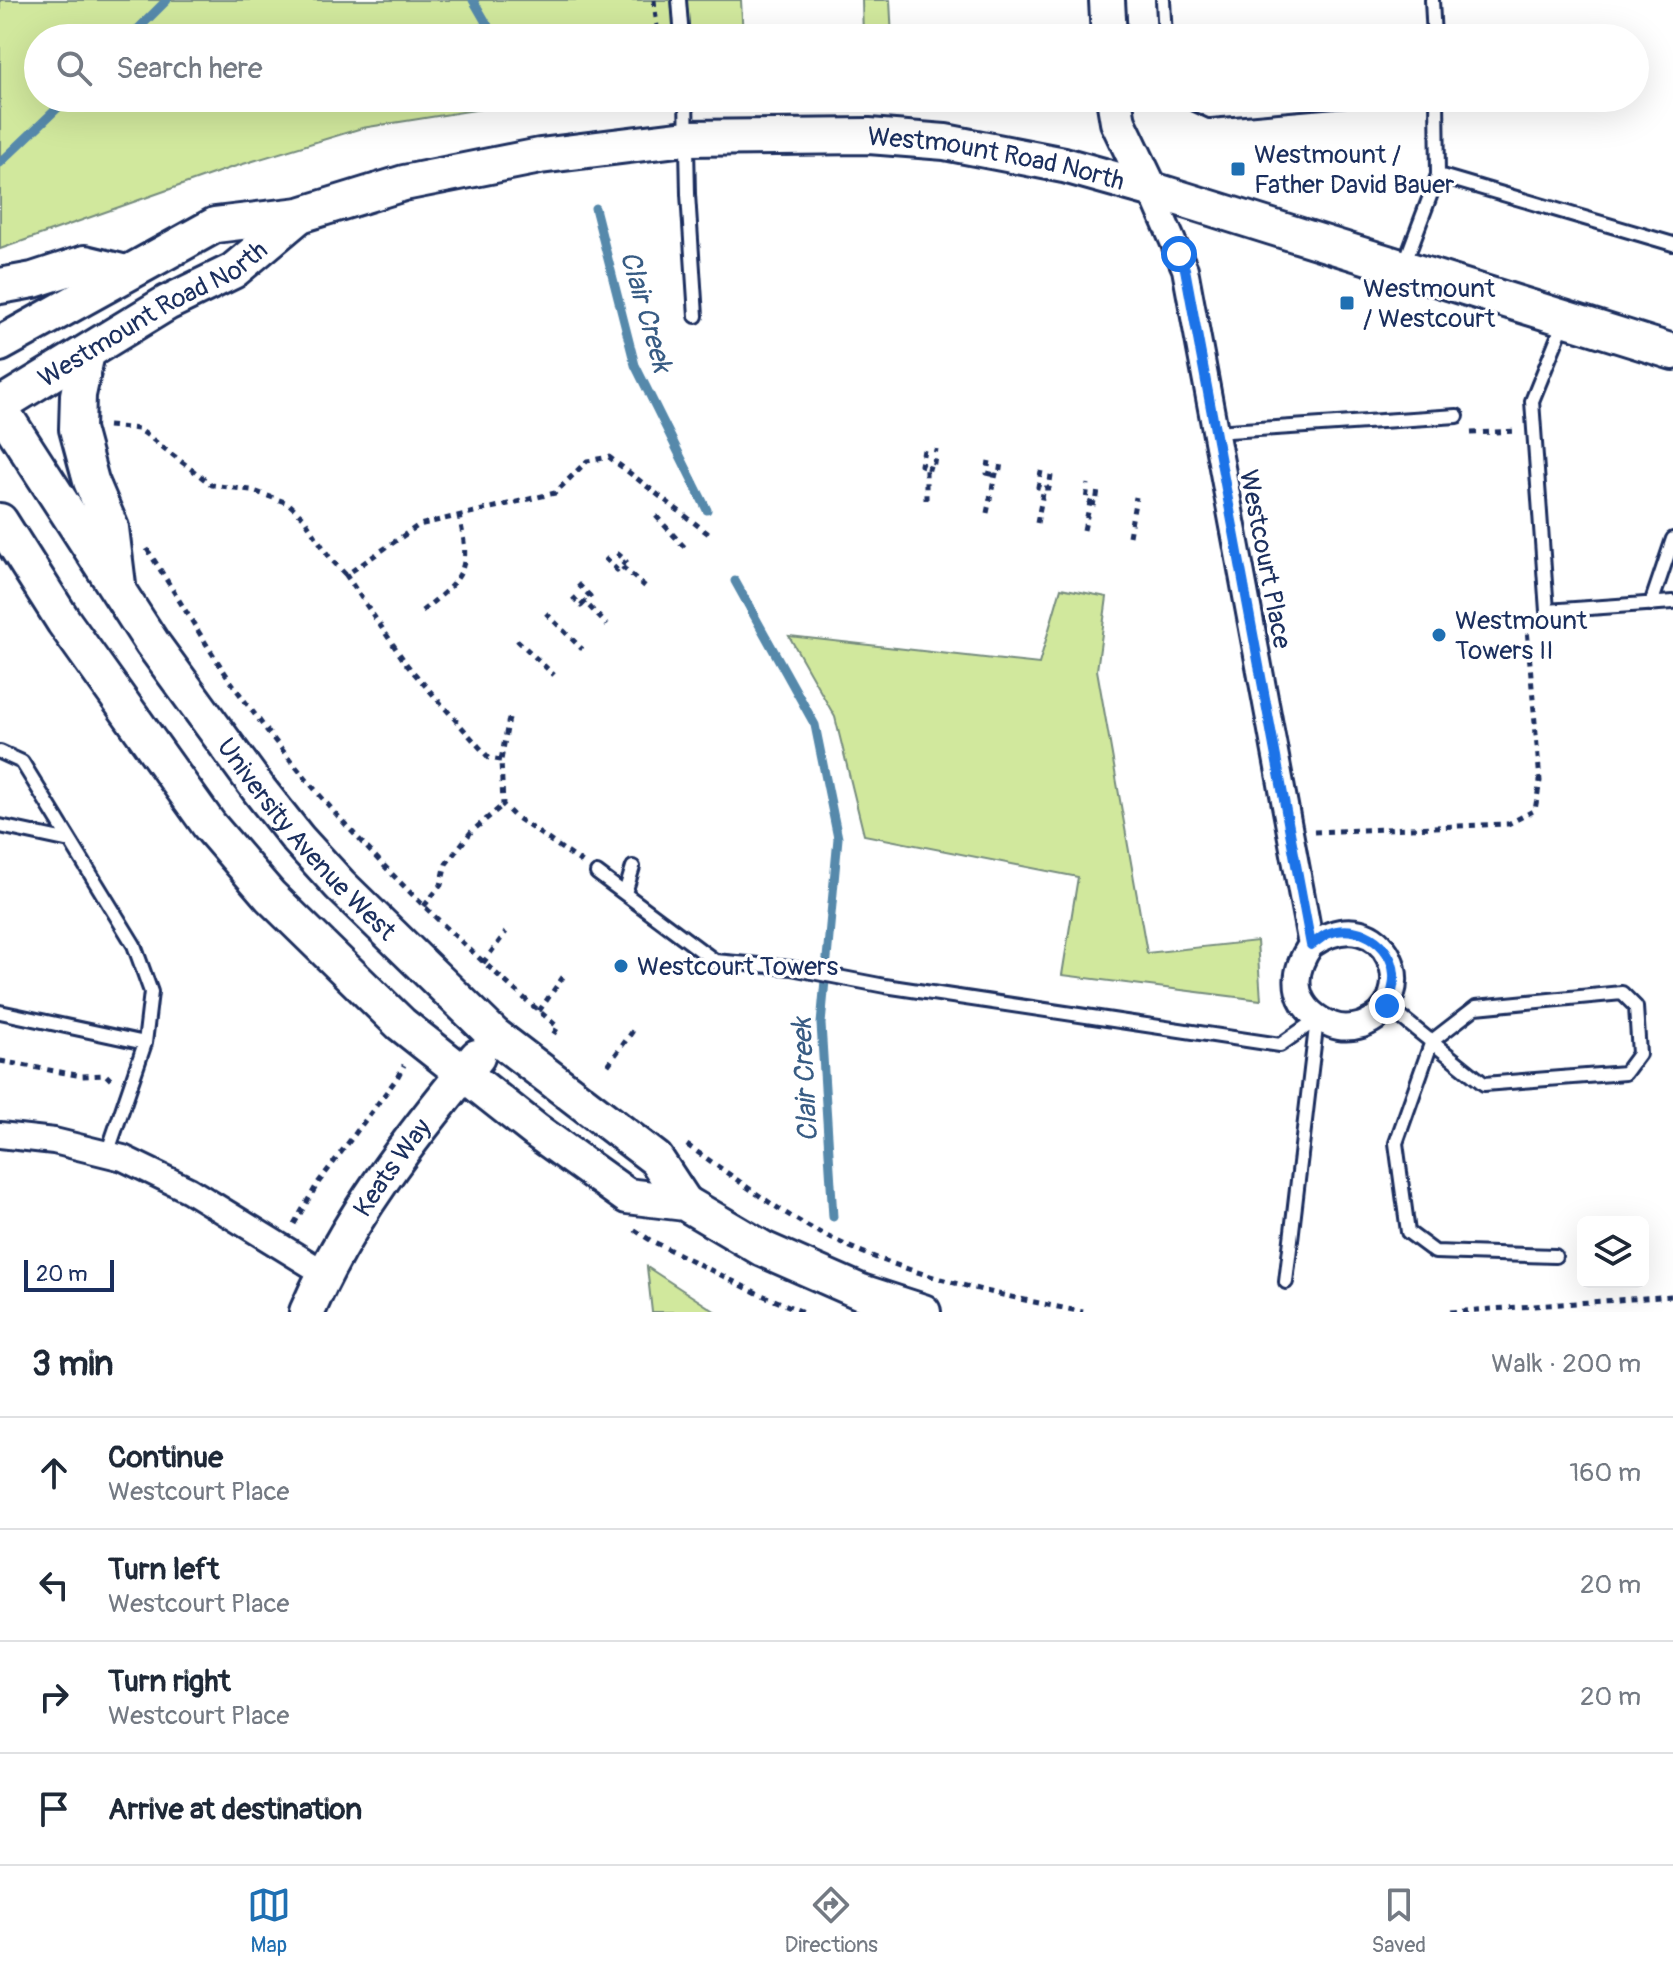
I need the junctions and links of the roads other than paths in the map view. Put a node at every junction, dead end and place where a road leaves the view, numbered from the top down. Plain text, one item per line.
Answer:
1 (679, 0) edge
2 (1107, 0) edge
3 (1163, 0) edge
4 (1432, 0) edge
5 (681, 24) edge
6 (1108, 24) edge
7 (1164, 24) edge
8 (1433, 24) edge
9 (686, 112) edge
10 (1116, 112) edge
11 (1437, 112) edge
12 (686, 138) junction
13 (1438, 175) junction
14 (1150, 189) junction
15 (300, 215) junction
16 (1673, 244) edge
17 (1403, 268) junction
18 (126, 273) junction
19 (0, 286) edge
20 (696, 316) dead end
21 (1565, 319) junction
22 (0, 344) edge
23 (1673, 352) edge
24 (87, 353) junction
25 (0, 406) edge
26 (1457, 416) dead end
27 (1214, 432) junction
28 (0, 521) edge
29 (1673, 539) edge
30 (119, 593) junction
31 (1673, 602) edge
32 (1651, 604) junction
33 (0, 752) edge
34 (0, 826) edge
35 (70, 841) junction
36 (633, 867) dead end
37 (597, 873) road end
38 (625, 893) junction
39 (1311, 945) junction
40 (1387, 1006) junction
41 (0, 1012) edge
42 (1317, 1019) junction
43 (494, 1035) junction
44 (1432, 1041) junction
45 (145, 1043) junction
46 (463, 1073) junction
47 (0, 1135) edge
48 (107, 1154) junction
49 (685, 1203) junction
50 (1555, 1256) dead end
51 (324, 1273) junction
52 (1286, 1282) dead end
53 (307, 1312) edge
54 (923, 1312) edge

1 - 5 lane
2 - 6 main road
3 - 7 lane
4 - 8 lane
9 - 12 lane
10 - 14 main road
11 - 13 lane
12 - 14 main road, Westmount Road North
12 - 15 main road, Westmount Road North
12 - 20 lane
13 - 16 lane
13 - 17 lane
14 - 17 main road, Westmount Road North
14 - 27 street, Westcourt Place
15 - 18 main road, Westmount Road North
15 - 24 main road, Westmount Road North
17 - 21 main road, Westmount Road North
18 - 19 main road
18 - 22 main road, Westmount Road North
21 - 23 main road, Westmount Road North
21 - 32 lane
24 - 25 main road, Westmount Road North
24 - 30 main road
25 - 30 main road, University Avenue West
26 - 27 lane
27 - 39 street, Westcourt Place
28 - 46 main road, University Avenue West
29 - 32 lane
30 - 43 main road, University Avenue West
31 - 32 lane
33 - 35 lane
34 - 35 lane
35 - 45 lane
36 - 38 lane
37 - 38 lane
38 - 42 lane
39 - 40 street
39 - 42 street
40 - 42 street
40 - 44 lane
41 - 45 lane
42 - 52 lane
43 - 46 main road, Keats Way
43 - 49 main road, University Avenue West
44 - 44 lane
44 - 50 lane
45 - 48 lane
46 - 49 main road, University Avenue West
46 - 51 main road, Keats Way
47 - 48 street
48 - 51 street
49 - 54 main road, University Avenue West
51 - 53 main road, Keats Way

